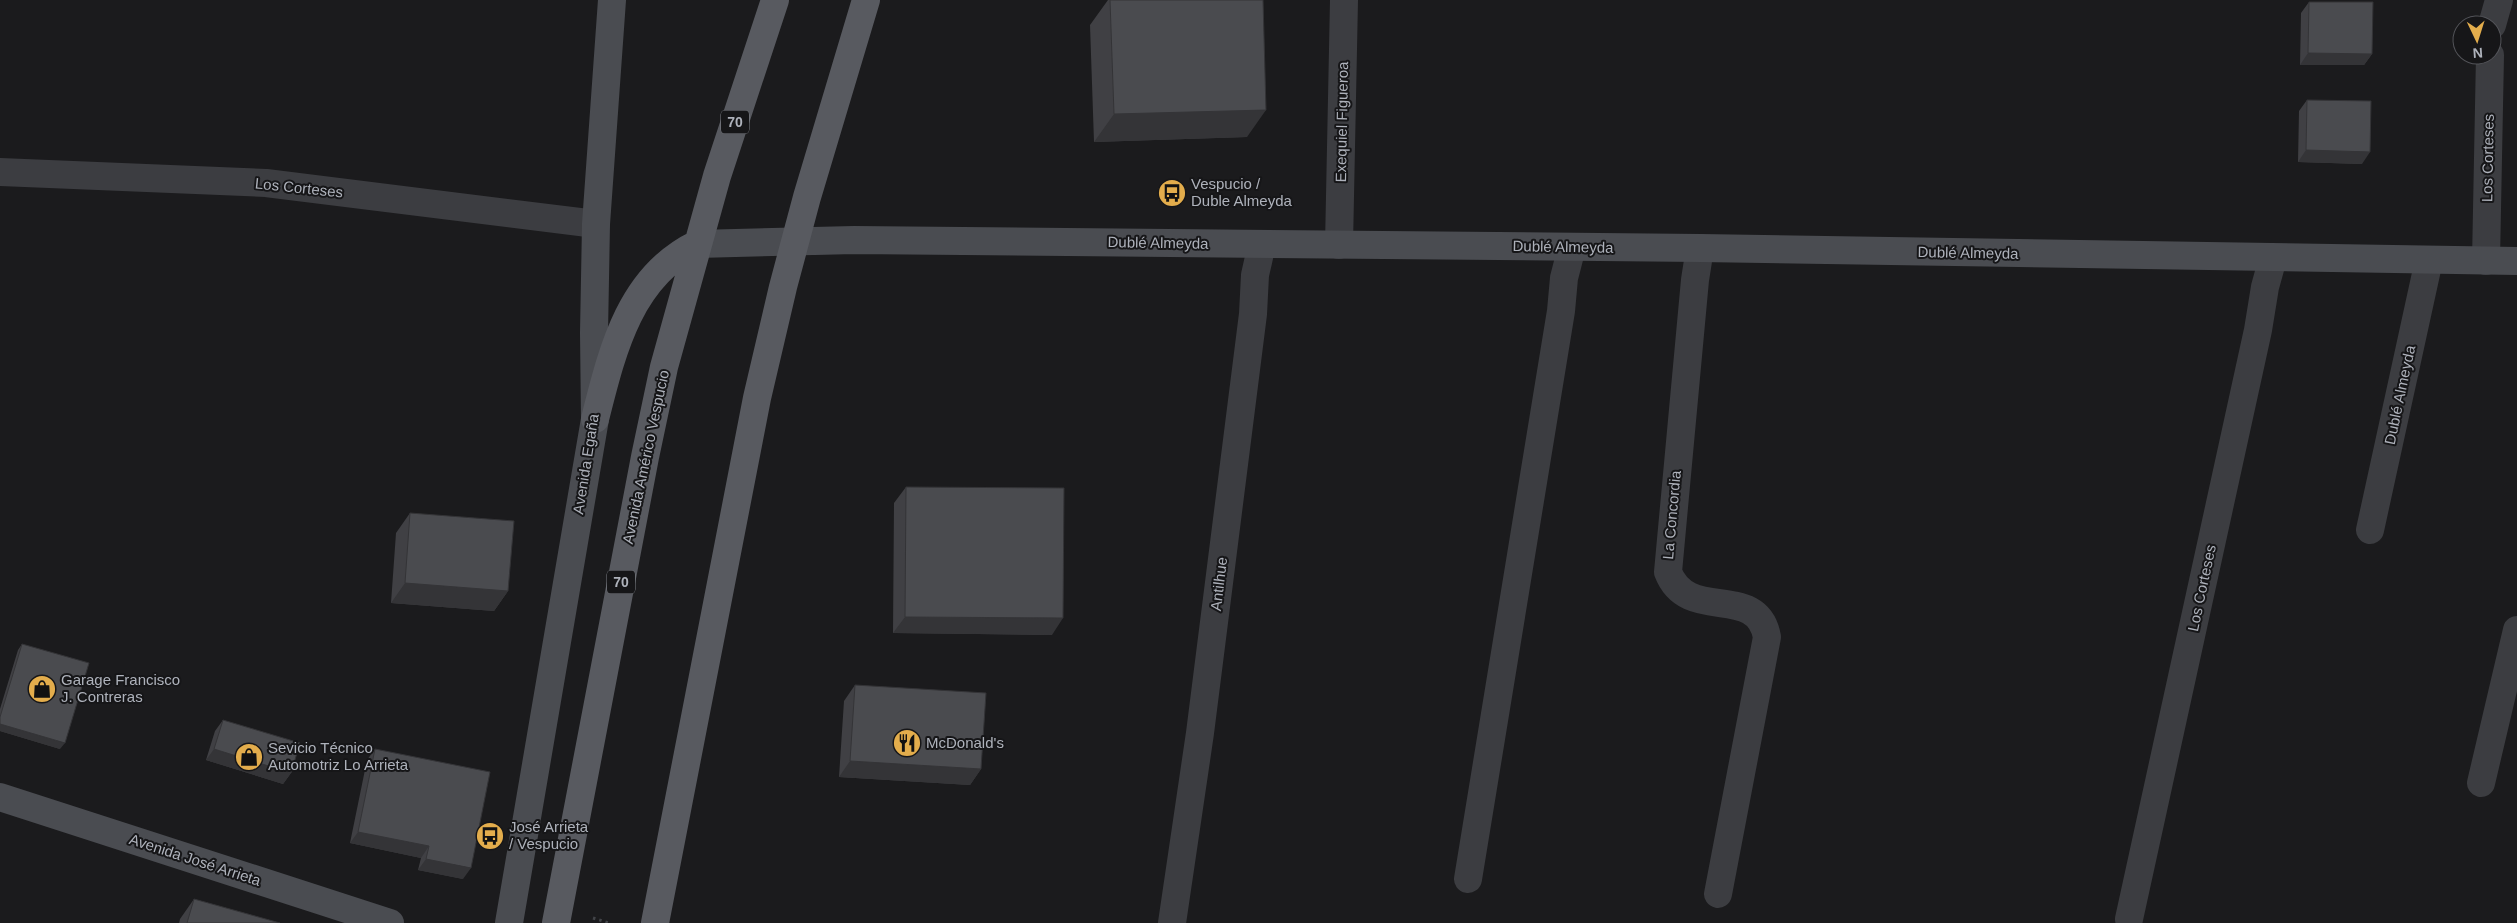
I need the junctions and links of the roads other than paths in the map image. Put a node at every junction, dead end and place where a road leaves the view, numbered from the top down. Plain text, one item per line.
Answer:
1 (612, 0) edge
2 (776, 0) edge
3 (866, 0) edge
4 (1344, 0) edge
5 (2499, 0) edge
6 (2495, 15) edge
7 (2490, 65) edge
8 (0, 172) edge
9 (596, 224) junction
10 (796, 241) junction
11 (697, 244) junction
12 (1262, 244) junction
13 (1339, 244) junction
14 (1572, 247) junction
15 (1700, 248) junction
16 (2274, 258) junction
17 (2429, 260) junction
18 (2486, 261) junction
19 (2517, 261) edge
20 (595, 420) junction
21 (2370, 530) dead end
22 (2517, 630) edge
23 (2481, 783) dead end
24 (0, 797) edge
25 (1468, 879) dead end
26 (1718, 894) dead end
27 (2130, 919) dead end
28 (390, 923) edge
29 (508, 923) edge
30 (556, 923) edge
31 (655, 923) edge
32 (1172, 923) edge

1 - 9 main road, Avenida Egaña
2 - 11 main road, Avenida Américo Vespucio / 70
3 - 10 main road
4 - 13 street, Exequiel Figueroa
5 - 6 street
7 - 18 street, Los Corteses
8 - 9 street, Los Corteses
9 - 20 main road, Avenida Egaña
10 - 11 main road, Dublé Almeyda
10 - 12 main road, Dublé Almeyda
10 - 31 main road
11 - 20 main road
11 - 30 main road, Avenida Américo Vespucio / 70
12 - 13 main road, Dublé Almeyda
12 - 32 street, Antilhue
13 - 14 main road, Dublé Almeyda
14 - 15 main road, Dublé Almeyda
14 - 25 street
15 - 16 main road, Dublé Almeyda
15 - 26 street, La Concordia
16 - 17 main road, Dublé Almeyda
16 - 27 street, Los Corteses
17 - 18 main road, Dublé Almeyda
17 - 21 street, Dublé Almeyda
18 - 19 main road, Dublé Almeyda
20 - 29 main road, Avenida Egaña
22 - 23 street
24 - 28 main road, Avenida José Arrieta

